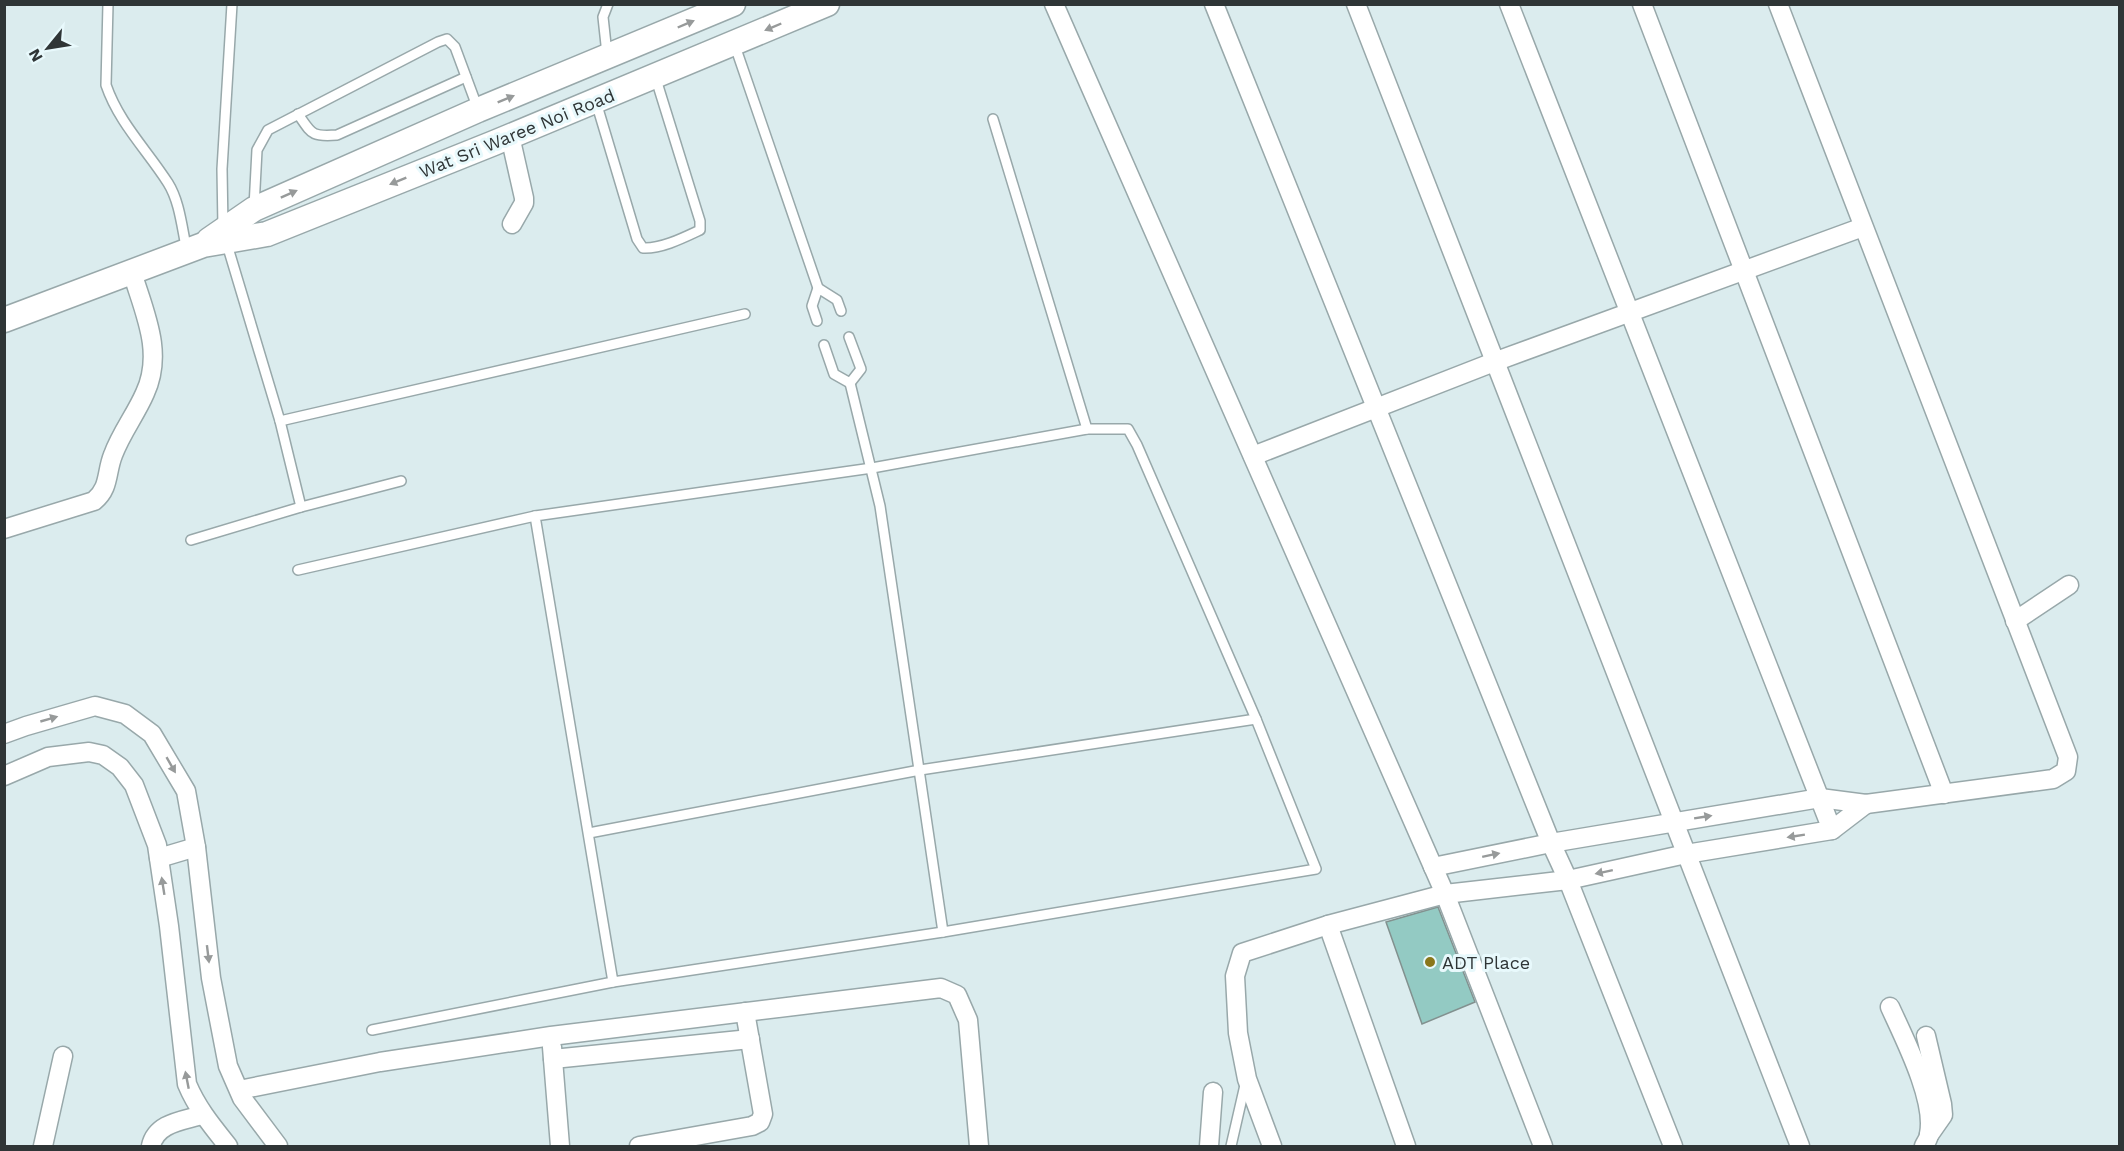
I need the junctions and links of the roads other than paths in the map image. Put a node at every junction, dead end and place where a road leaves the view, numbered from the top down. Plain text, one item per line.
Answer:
1 (108, 4) edge
2 (232, 4) edge
3 (608, 4) edge
4 (733, 4) edge
5 (827, 4) edge
6 (1054, 4) edge
7 (1214, 4) edge
8 (1356, 4) edge
9 (1509, 4) edge
10 (1642, 4) edge
11 (1778, 4) edge
12 (734, 43) junction
13 (608, 57) junction
14 (655, 76) junction
15 (466, 77) junction
16 (596, 101) junction
17 (478, 110) junction
18 (298, 114) junction
19 (993, 119) dead end
20 (502, 139) junction
21 (254, 209) junction
22 (512, 224) dead end
23 (1863, 227) junction
24 (210, 242) junction
25 (1743, 270) junction
26 (132, 272) junction
27 (818, 288) junction
28 (841, 311) dead end
29 (1630, 312) junction
30 (745, 314) dead end
31 (4, 320) edge
32 (817, 321) dead end
33 (849, 338) dead end
34 (824, 345) dead end
35 (1494, 362) junction
36 (850, 383) junction
37 (1376, 408) junction
38 (280, 421) junction
39 (1086, 429) junction
40 (1253, 456) junction
41 (872, 468) junction
42 (401, 481) dead end
43 (301, 507) junction
44 (535, 516) junction
45 (4, 529) edge
46 (191, 540) dead end
47 (298, 570) dead end
48 (2069, 585) dead end
49 (2015, 621) junction
50 (1256, 719) junction
51 (4, 734) edge
52 (920, 770) junction
53 (4, 776) edge
54 (1944, 794) junction
55 (1820, 798) junction
56 (1866, 804) junction
57 (1673, 822) junction
58 (1832, 830) junction
59 (589, 833) junction
60 (1551, 843) junction
61 (196, 847) junction
62 (1686, 854) junction
63 (159, 858) junction
64 (1433, 867) junction
65 (1568, 880) junction
66 (1445, 894) junction
67 (1328, 925) junction
68 (943, 932) junction
69 (613, 982) junction
70 (1890, 1007) dead end
71 (745, 1012) junction
72 (372, 1030) dead end
73 (1926, 1035) dead end
74 (551, 1036) junction
75 (750, 1039) junction
76 (63, 1056) dead end
77 (553, 1059) junction
78 (1247, 1079) junction
79 (239, 1090) junction
80 (1213, 1092) dead end
81 (202, 1114) junction
82 (1926, 1141) edge
83 (43, 1146) edge
84 (151, 1146) edge
85 (228, 1146) edge
86 (278, 1146) edge
87 (560, 1146) edge
88 (639, 1146) edge
89 (979, 1146) edge
90 (1209, 1146) edge
91 (1231, 1146) edge
92 (1272, 1146) edge
93 (1406, 1146) edge
94 (1543, 1146) edge
95 (1673, 1146) edge
96 (1800, 1146) edge

1 - 24 lane
2 - 24 lane
3 - 13 lane
13 -> 4 main road, Wat Sri Waree Noi Road
5 -> 12 main road, Wat Sri Waree Noi Road
6 - 40 street
7 - 37 street
8 - 35 street
9 - 29 street
10 - 25 street
11 - 23 street
12 - 14 main road, Wat Sri Waree Noi Road
12 - 27 lane
17 -> 13 main road, Wat Sri Waree Noi Road
14 - 16 main road, Wat Sri Waree Noi Road
14 - 16 lane
15 - 17 lane
15 - 18 lane
15 - 18 lane
16 - 20 main road, Wat Sri Waree Noi Road
17 - 20 main road
21 -> 17 main road, Wat Sri Waree Noi Road
18 - 21 lane
19 - 39 lane
20 - 22 street
20 -> 24 main road, Wat Sri Waree Noi Road
21 - 24 main road, Wat Sri Waree Noi Road
23 - 25 street
23 - 49 street
24 - 26 main road, Wat Sri Waree Noi Road
24 - 38 lane
25 - 29 street
25 - 54 street
26 - 31 main road, Wat Sri Waree Noi Road
26 - 45 street
27 - 28 lane
27 - 32 lane
29 - 35 street
29 - 55 street
30 - 38 lane
33 - 36 lane
34 - 36 lane
35 - 37 street
35 - 57 street
36 - 41 lane
37 - 40 street
37 - 60 street
38 - 43 lane
39 - 41 lane
39 - 50 lane
40 - 64 street
41 - 44 lane
41 - 52 lane
42 - 43 lane
43 - 46 lane
44 - 47 lane
44 - 59 lane
48 - 49 street
49 - 54 street
50 - 52 lane
50 - 68 lane
51 -> 61 street
52 - 59 lane
52 - 68 lane
53 - 63 street
54 - 56 street
55 - 56 street
57 -> 55 street
55 - 58 street
56 - 58 street
57 - 60 street
57 - 62 street
58 -> 62 street
59 - 69 lane
64 -> 60 street
60 - 65 street
61 - 63 street
61 -> 79 street
62 -> 65 street
62 - 96 street
81 -> 63 street
64 - 66 street
65 - 66 street
65 - 95 street
66 - 67 street
66 - 94 street
67 - 78 street
67 - 93 street
68 - 69 lane
69 - 72 lane
70 - 82 street
71 - 74 street
71 - 75 street
71 - 89 street
73 - 82 street
74 - 77 street
74 - 79 street
75 - 77 street
75 - 88 street
76 - 83 street
77 - 87 street
78 - 91 lane
78 - 92 street
79 - 86 street
80 - 90 street
81 - 84 street
81 - 85 street

